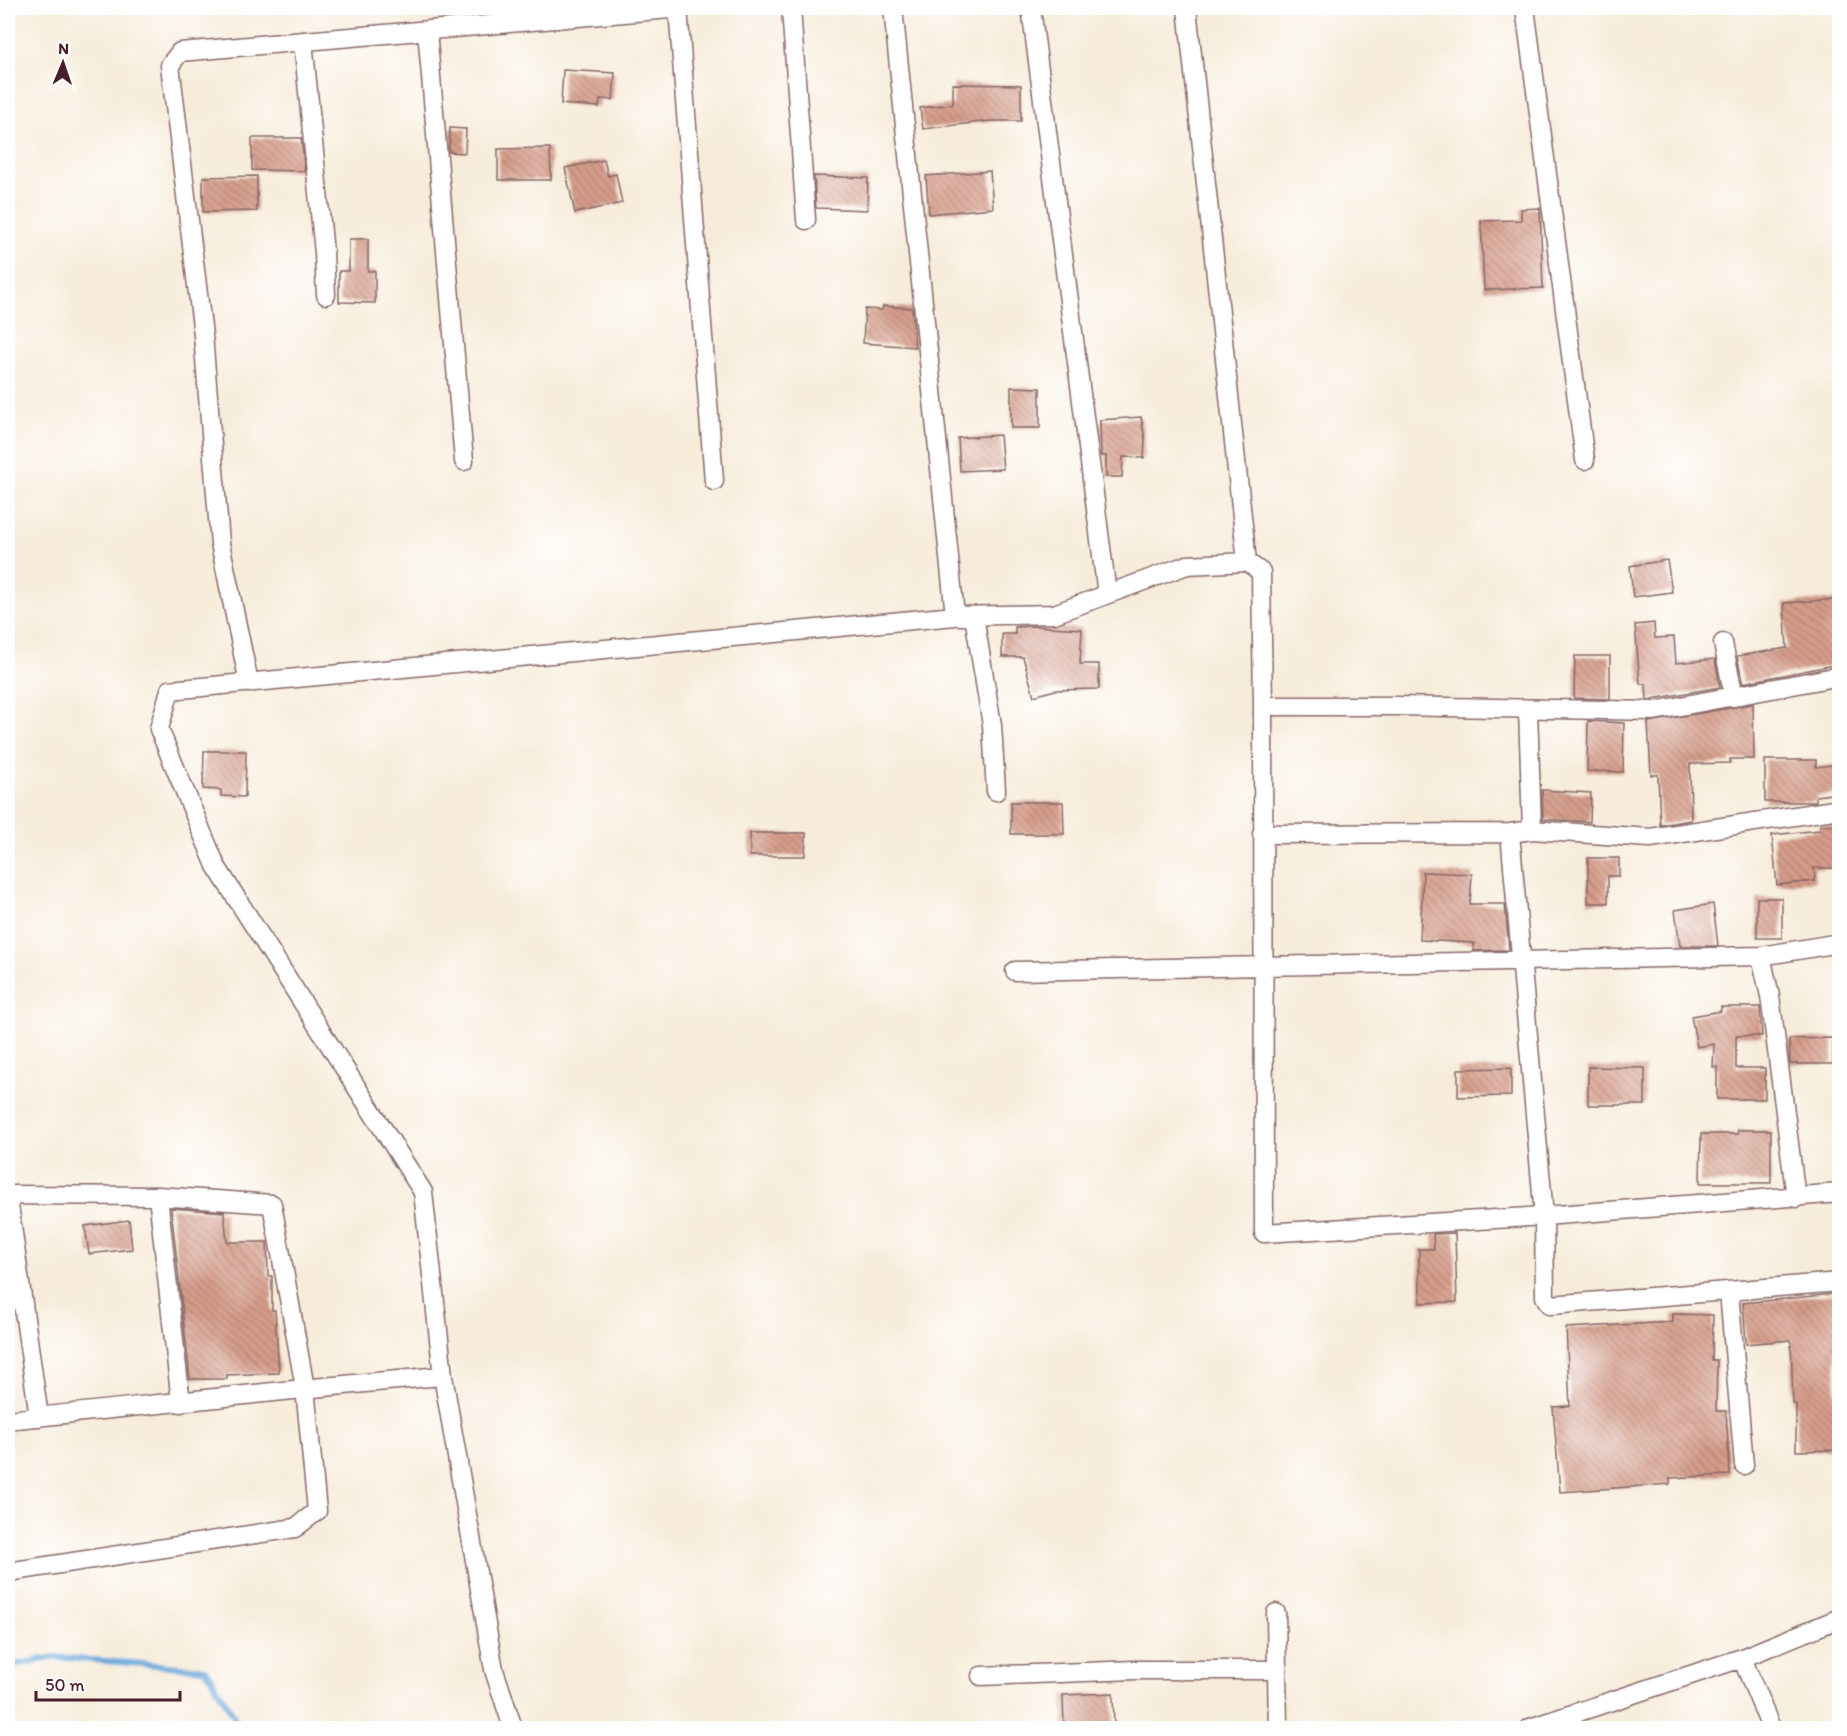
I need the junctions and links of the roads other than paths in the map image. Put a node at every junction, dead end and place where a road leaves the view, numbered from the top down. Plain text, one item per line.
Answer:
1 (680, 8) edge
2 (791, 8) edge
3 (893, 8) edge
4 (1031, 8) edge
5 (1187, 8) edge
6 (1525, 8) edge
7 (427, 30) junction
8 (303, 41) junction
9 (806, 220) dead end
10 (326, 295) dead end
11 (1585, 460) dead end
12 (464, 461) dead end
13 (714, 481) dead end
14 (1247, 562) junction
15 (1107, 594) junction
16 (954, 616) junction
17 (974, 616) junction
18 (1722, 643) dead end
19 (1839, 676) edge
20 (249, 683) junction
21 (1734, 697) junction
22 (1263, 706) junction
23 (1528, 709) junction
24 (996, 791) dead end
25 (1839, 809) edge
26 (1532, 830) junction
27 (1510, 833) junction
28 (1262, 834) junction
29 (1839, 943) edge
30 (1761, 956) junction
31 (1522, 960) junction
32 (1263, 965) junction
33 (1015, 971) dead end
34 (1839, 1193) edge
35 (158, 1196) junction
36 (8, 1197) edge
37 (1796, 1197) junction
38 (1544, 1216) junction
39 (1839, 1282) edge
40 (1729, 1292) junction
41 (443, 1376) junction
42 (305, 1388) junction
43 (181, 1403) junction
44 (39, 1417) junction
45 (8, 1420) edge
46 (1744, 1465) dead end
47 (8, 1572) edge
48 (1276, 1613) dead end
49 (1839, 1618) edge
50 (1742, 1658) junction
51 (1277, 1670) junction
52 (981, 1676) dead end
53 (513, 1728) edge
54 (1278, 1728) edge
55 (1530, 1728) edge
56 (1771, 1728) edge

1 - 7 street
1 - 13 street
2 - 9 street
3 - 16 street
4 - 15 street
5 - 14 street
6 - 11 street
7 - 8 street
7 - 12 street
8 - 10 street
8 - 20 street
14 - 15 street
14 - 22 street
15 - 17 street
16 - 17 street
16 - 20 street
17 - 24 street
18 - 21 street
19 - 21 street
20 - 41 street
21 - 23 street
22 - 23 street
22 - 28 street
23 - 26 street
25 - 26 street
26 - 27 street
27 - 28 street
27 - 31 street
28 - 32 street
29 - 30 street
30 - 31 street
30 - 37 street
31 - 32 street
31 - 38 street
32 - 33 street
32 - 38 street
34 - 37 street
35 - 36 street
35 - 42 street
35 - 43 street
36 - 44 street
37 - 38 street
38 - 40 street
39 - 40 street
40 - 46 street
41 - 42 street
41 - 53 street
42 - 43 street
42 - 47 street
43 - 44 street
44 - 45 street
48 - 51 street
49 - 50 street
50 - 55 street
50 - 56 street
51 - 52 street
51 - 54 street

